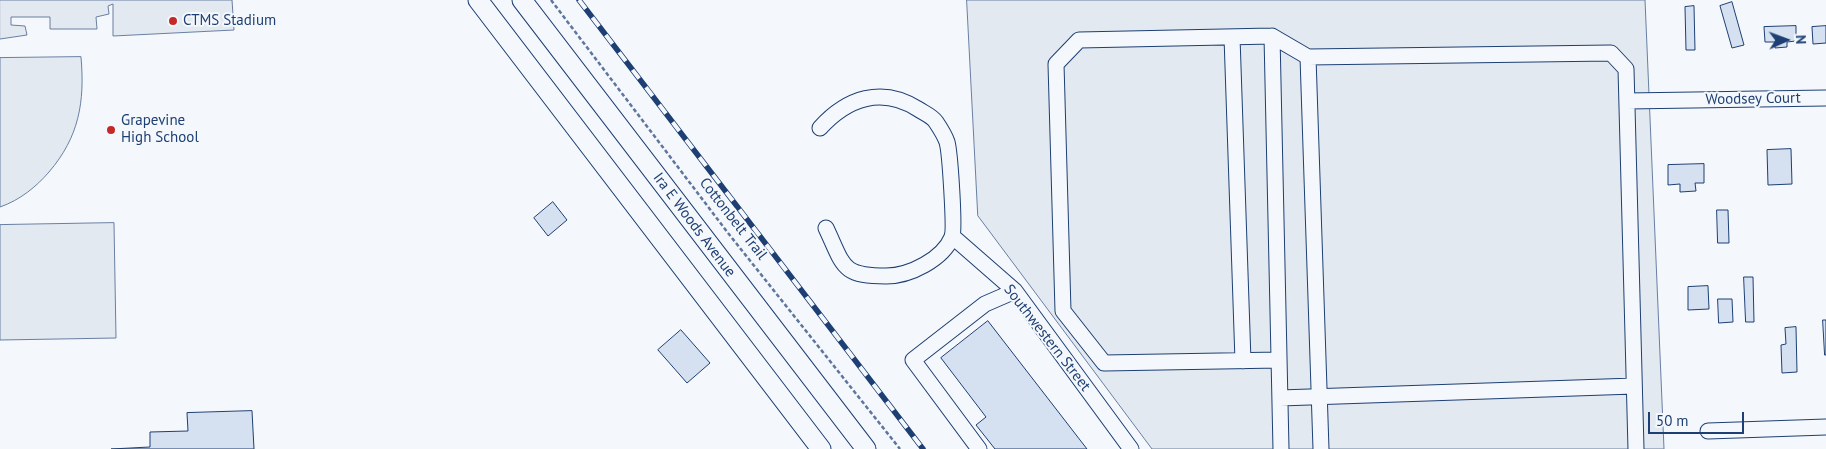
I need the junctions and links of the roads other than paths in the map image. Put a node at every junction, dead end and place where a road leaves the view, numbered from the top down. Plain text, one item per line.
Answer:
1 (478, 0) edge
2 (522, 0) edge
3 (1272, 36) junction
4 (1232, 37) junction
5 (1308, 57) junction
6 (1826, 98) edge
7 (1627, 101) junction
8 (820, 128) dead end
9 (826, 228) dead end
10 (952, 236) junction
11 (1015, 291) junction
12 (1279, 360) junction
13 (1243, 361) junction
14 (1634, 386) junction
15 (1319, 397) junction
16 (1280, 398) junction
17 (1826, 427) edge
18 (1708, 431) dead end
19 (821, 449) edge
20 (866, 449) edge
21 (979, 449) edge
22 (1131, 449) edge
23 (1281, 449) edge
24 (1321, 449) edge
25 (1636, 449) edge

1 - 19 main road
2 - 20 main road, Ira E Woods Avenue
3 - 4 street
3 - 5 street
3 - 12 street
4 - 13 street
4 - 13 street
5 - 7 street
5 - 15 street
6 - 7 street, Woodsey Court
7 - 14 street
8 - 10 street
9 - 10 street
10 - 11 street, Southwestern Street
11 - 21 street
11 - 22 street, Southwestern Street
12 - 13 street
12 - 16 street
14 - 15 street
14 - 25 street
15 - 16 street
15 - 24 street
16 - 23 street
17 - 18 street

